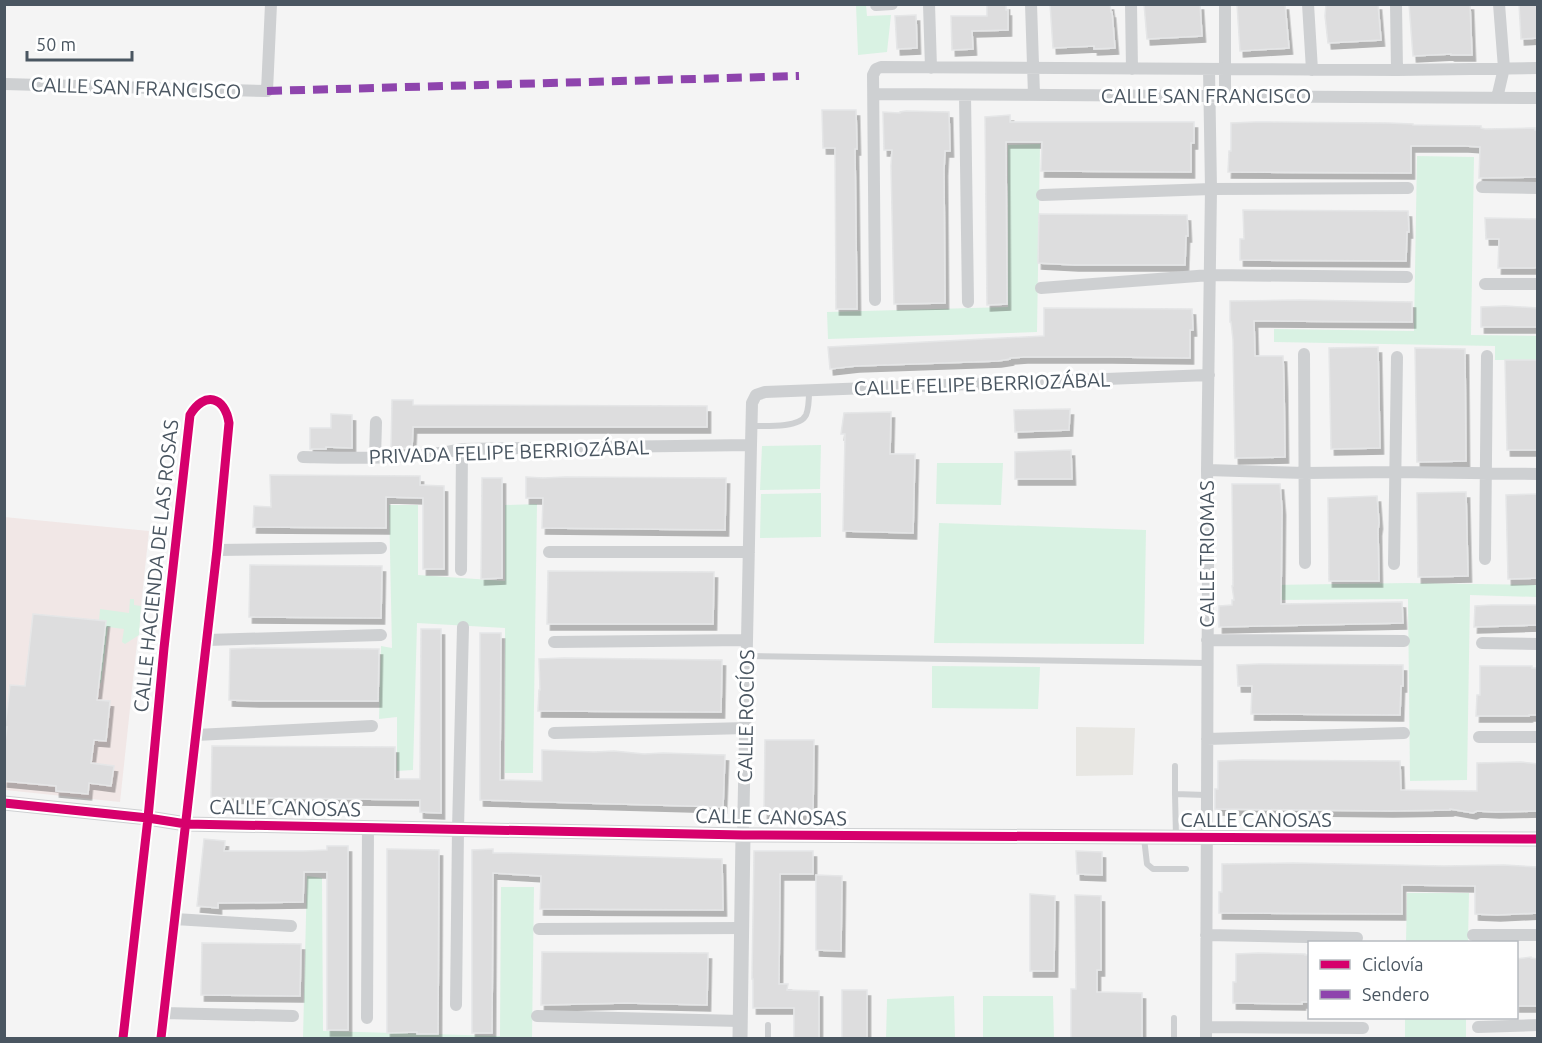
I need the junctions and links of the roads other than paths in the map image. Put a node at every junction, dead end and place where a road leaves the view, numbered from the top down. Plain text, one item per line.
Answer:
1 (271, 4) edge
2 (892, 4) edge
3 (929, 4) edge
4 (1031, 4) edge
5 (1131, 4) edge
6 (1225, 4) edge
7 (1308, 4) edge
8 (1396, 4) edge
9 (1499, 4) edge
10 (876, 5) edge
11 (932, 68) junction
12 (1034, 68) junction
13 (1504, 68) junction
14 (1538, 68) edge
15 (1132, 69) junction
16 (1209, 69) junction
17 (1225, 69) junction
18 (1312, 70) junction
19 (1397, 70) junction
20 (4, 84) edge
21 (874, 94) junction
22 (965, 95) junction
23 (1034, 95) junction
24 (1210, 96) junction
25 (1225, 96) junction
26 (1497, 98) junction
27 (1538, 98) edge
28 (1482, 187) dead end
29 (1408, 188) dead end
30 (1538, 188) edge
31 (1211, 189) junction
32 (1042, 195) dead end
33 (1210, 275) junction
34 (1407, 277) dead end
35 (1485, 284) dead end
36 (1538, 284) edge
37 (1041, 288) dead end
38 (875, 300) dead end
39 (968, 302) dead end
40 (1304, 354) dead end
41 (1487, 356) dead end
42 (1397, 357) dead end
43 (1209, 375) junction
44 (809, 391) junction
45 (756, 395) joint
46 (376, 422) dead end
47 (752, 426) junction
48 (751, 445) junction
49 (462, 449) junction
50 (303, 457) dead end
51 (375, 458) junction
52 (1207, 470) junction
53 (1396, 472) junction
54 (1485, 472) junction
55 (1305, 473) junction
56 (1538, 474) edge
57 (381, 548) dead end
58 (217, 550) junction
59 (549, 552) dead end
60 (749, 552) junction
61 (1485, 559) dead end
62 (1305, 563) dead end
63 (1394, 564) dead end
64 (461, 570) dead end
65 (463, 627) dead end
66 (381, 635) dead end
67 (207, 640) junction
68 (747, 640) junction
69 (1207, 640) junction
70 (1404, 641) dead end
71 (554, 642) dead end
72 (1482, 643) dead end
73 (1538, 644) edge
74 (747, 656) junction
75 (1208, 663) junction
76 (372, 726) dead end
77 (746, 728) junction
78 (554, 733) dead end
79 (1404, 733) dead end
80 (196, 735) junction
81 (1538, 736) edge
82 (1479, 737) dead end
83 (1207, 739) junction
84 (1175, 766) dead end
85 (1175, 794) junction
86 (1206, 795) junction
87 (4, 803) edge
88 (148, 818) junction
89 (186, 824) junction
90 (368, 827) junction
91 (458, 829) junction
92 (744, 835) junction
93 (1144, 837) junction
94 (1176, 837) junction
95 (1206, 838) junction
96 (1538, 839) edge
97 (1186, 869) dead end
98 (175, 920) junction
99 (291, 926) dead end
100 (742, 928) junction
101 (538, 929) dead end
102 (1473, 935) dead end
103 (1538, 935) edge
104 (1206, 936) junction
105 (1357, 938) dead end
106 (456, 1005) dead end
107 (164, 1013) junction
108 (293, 1016) dead end
109 (537, 1016) dead end
110 (367, 1018) dead end
111 (1174, 1018) dead end
112 (740, 1021) junction
113 (768, 1025) dead end
114 (1538, 1025) edge
115 (1478, 1027) dead end
116 (1363, 1028) dead end
117 (1206, 1033) edge
118 (123, 1038) edge
119 (161, 1038) edge
120 (740, 1038) edge
121 (768, 1038) edge
122 (1174, 1038) edge

1 - 20 street, CALLE SAN FRANCISCO
2 - 10 street
3 - 11 street
4 - 12 street
5 - 15 street
6 - 17 street
7 - 18 street
8 - 19 street
9 - 13 street
11 - 12 street, CALLE SAN FRANCISCO
11 - 21 street, CALLE SAN FRANCISCO
12 - 15 street, CALLE SAN FRANCISCO
12 - 23 street
13 - 14 street, CALLE SAN FRANCISCO
13 - 19 street, CALLE SAN FRANCISCO
13 - 26 street
15 - 16 street, CALLE SAN FRANCISCO
16 - 17 street, CALLE SAN FRANCISCO
16 - 24 street, CALLE TRIOMAS
17 - 18 street, CALLE SAN FRANCISCO
17 - 25 street
18 - 19 street, CALLE SAN FRANCISCO
21 - 22 street, CALLE SAN FRANCISCO
21 - 38 street
22 - 23 street, CALLE SAN FRANCISCO
22 - 39 street
23 - 24 street, CALLE SAN FRANCISCO
24 - 25 street, CALLE SAN FRANCISCO
24 - 31 street, CALLE TRIOMAS
25 - 26 street, CALLE SAN FRANCISCO
26 - 27 street, CALLE SAN FRANCISCO
28 - 30 street
29 - 31 street
31 - 32 street
31 - 33 street, CALLE TRIOMAS
33 - 34 street
33 - 37 street
33 - 43 street, CALLE TRIOMAS
35 - 36 street
40 - 55 street
41 - 54 street
42 - 53 street
43 - 44 street, CALLE FELIPE BERRIOZÁBAL
43 - 52 street, CALLE TRIOMAS
44 - 45 street, CALLE FELIPE BERRIOZÁBAL
44 - 47 lane
45 - 47 street, CALLE ROCÍOS
46 - 51 street
47 - 48 street, CALLE ROCÍOS
48 - 49 street, PRIVADA FELIPE BERRIOZÁBAL
48 - 60 street, CALLE ROCÍOS
49 - 51 street, PRIVADA FELIPE BERRIOZÁBAL
49 - 64 street
50 - 51 street, PRIVADA FELIPE BERRIOZÁBAL
52 - 55 street
52 - 69 street, CALLE TRIOMAS
53 - 54 street
53 - 55 street
53 - 63 street
54 - 56 street
54 - 61 street
55 - 62 street
57 - 58 street
58 - 67 street, CALLE HACIENDA DE LAS ROSAS
58 - 88 street, CALLE HACIENDA DE LAS ROSAS
59 - 60 street
60 - 68 street, CALLE ROCÍOS
65 - 91 street
66 - 67 street
67 - 80 street, CALLE HACIENDA DE LAS ROSAS
68 - 71 street
68 - 74 street, CALLE ROCÍOS
69 - 70 street
69 - 75 street, CALLE TRIOMAS
72 - 73 street
74 - 75 lane
74 - 77 street, CALLE ROCÍOS
75 - 83 street, CALLE TRIOMAS
76 - 80 street
77 - 78 street
77 - 92 street, CALLE ROCÍOS
79 - 83 street
80 - 89 street, CALLE HACIENDA DE LAS ROSAS
81 - 82 street
83 - 86 street, CALLE TRIOMAS
84 - 85 lane
85 - 86 lane
85 - 94 lane
86 - 95 street, CALLE TRIOMAS
87 - 88 street, CALLE CANOSAS
88 - 89 street, CALLE CANOSAS
88 - 118 street, CALLE HACIENDA DE LAS ROSAS
89 - 90 street, CALLE CANOSAS
89 - 98 street, CALLE HACIENDA DE LAS ROSAS
90 - 91 street, CALLE CANOSAS
90 - 110 street
91 - 92 street, CALLE CANOSAS
91 - 106 street
92 - 93 street, CALLE CANOSAS
92 - 100 street, CALLE ROCÍOS
93 - 94 street, CALLE CANOSAS
93 - 97 lane
94 - 95 street, CALLE CANOSAS
95 - 96 street, CALLE CANOSAS
95 - 104 street, CALLE TRIOMAS
98 - 99 street
98 - 107 street, CALLE HACIENDA DE LAS ROSAS
100 - 101 street
100 - 112 street, CALLE ROCÍOS
102 - 103 street
104 - 105 street
104 - 117 street, CALLE TRIOMAS
107 - 108 street
107 - 119 street, CALLE HACIENDA DE LAS ROSAS
109 - 112 street
111 - 122 lane
112 - 120 street, CALLE ROCÍOS
113 - 121 lane
114 - 115 street
116 - 117 street

